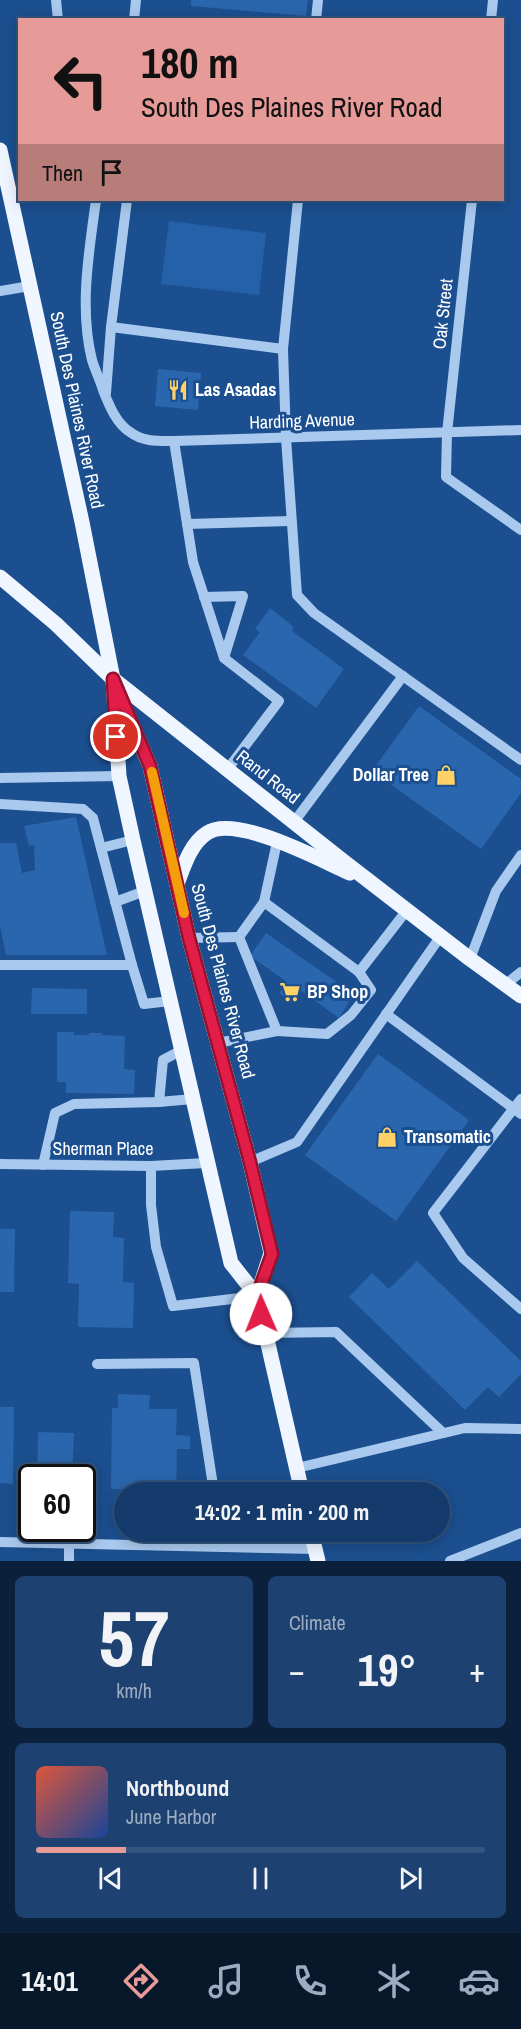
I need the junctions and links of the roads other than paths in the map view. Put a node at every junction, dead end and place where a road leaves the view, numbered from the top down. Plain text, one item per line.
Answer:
1 (56, 0) edge
2 (136, 0) edge
3 (318, 0) edge
4 (493, 0) edge
5 (58, 18) edge
6 (134, 18) edge
7 (316, 18) edge
8 (491, 18) edge
9 (0, 150) edge
10 (5, 199) edge
11 (96, 201) edge
12 (127, 201) edge
13 (298, 201) edge
14 (472, 201) edge
15 (30, 286) junction
16 (0, 291) edge
17 (111, 327) junction
18 (283, 349) junction
19 (105, 396) junction
20 (521, 430) edge
21 (447, 433) junction
22 (286, 438) junction
23 (174, 441) junction
24 (291, 521) junction
25 (187, 524) junction
26 (521, 530) edge
27 (0, 577) edge
28 (204, 597) junction
29 (224, 658) junction
30 (403, 676) junction
31 (113, 679) junction
32 (521, 760) edge
33 (227, 770) junction
34 (119, 776) junction
35 (0, 778) edge
36 (0, 804) edge
37 (294, 822) junction
38 (133, 840) junction
39 (277, 842) junction
40 (101, 848) junction
41 (521, 855) edge
42 (371, 883) junction
43 (177, 884) junction
44 (145, 891) junction
45 (115, 902) junction
46 (264, 902) junction
47 (407, 910) junction
48 (239, 937) junction
49 (440, 937) junction
50 (189, 938) junction
51 (470, 959) junction
52 (0, 965) edge
53 (132, 965) junction
54 (359, 972) junction
55 (521, 972) edge
56 (505, 985) junction
57 (521, 996) edge
58 (170, 1000) junction
59 (386, 1014) junction
60 (278, 1031) junction
61 (218, 1043) junction
62 (182, 1050) junction
63 (193, 1098) junction
64 (521, 1099) edge
65 (159, 1102) junction
66 (517, 1111) edge
67 (250, 1162) junction
68 (206, 1163) junction
69 (0, 1164) edge
70 (43, 1165) junction
71 (151, 1166) junction
72 (257, 1296) junction
73 (521, 1310) edge
74 (266, 1333) junction
75 (97, 1364) dead end
76 (521, 1429) edge
77 (443, 1433) junction
78 (297, 1468) junction
79 (212, 1482) edge
80 (300, 1482) edge
81 (521, 1533) edge
82 (0, 1542) edge
83 (221, 1542) edge
84 (69, 1544) junction
85 (222, 1547) junction
86 (317, 1555) edge
87 (69, 1561) edge
88 (450, 1561) edge

1 - 5 street
2 - 6 street
3 - 7 street
4 - 8 street
9 - 10 main road, South Des Plaines River Road
10 - 15 main road, South Des Plaines River Road
11 - 19 street, Harding Avenue
12 - 17 street
13 - 18 street
14 - 21 street, Oak Street
15 - 16 street
15 - 31 main road, South Des Plaines River Road
17 - 18 street
17 - 19 street
18 - 22 street
19 - 23 street, Harding Avenue
20 - 21 street, Harding Avenue
21 - 22 street, Harding Avenue
21 - 26 street, Oak Street
22 - 23 street, Harding Avenue
22 - 24 street
23 - 25 street
24 - 25 street
24 - 30 street
25 - 28 street
27 - 31 main road, Rand Road
28 - 29 street
28 - 29 street
29 - 33 street
30 - 32 street
30 - 37 street
31 - 33 main road, Rand Road
31 - 34 main road, South Des Plaines River Road
31 - 43 main road, South Des Plaines River Road
33 - 37 main road, Rand Road
34 - 35 street
34 - 38 main road, South Des Plaines River Road
36 - 40 street
37 - 42 main road, Rand Road
38 - 40 street
38 - 44 main road, South Des Plaines River Road
39 - 42 main road
39 - 43 main road
39 - 46 street
40 - 45 street
41 - 51 street
42 - 47 main road, Rand Road
43 - 50 main road, South Des Plaines River Road
44 - 45 street
44 - 58 main road, South Des Plaines River Road
45 - 53 street
46 - 48 street
46 - 54 street
47 - 49 main road, Rand Road
47 - 54 street
48 - 50 street
48 - 60 street
49 - 51 main road, Rand Road
49 - 59 street
50 - 61 main road, South Des Plaines River Road
51 - 56 main road, Rand Road
52 - 53 street
53 - 58 street
54 - 60 street
55 - 56 street
56 - 57 main road, Rand Road
58 - 62 main road, South Des Plaines River Road
59 - 66 street
59 - 67 street
60 - 61 street
61 - 67 main road, South Des Plaines River Road
62 - 63 main road, South Des Plaines River Road
62 - 65 street
63 - 65 street
63 - 68 main road, South Des Plaines River Road
64 - 66 street
65 - 70 street
66 - 73 street
67 - 72 main road, South Des Plaines River Road
68 - 71 street, Sherman Place
68 - 72 main road, South Des Plaines River Road
69 - 70 street, Sherman Place
70 - 71 street, Sherman Place
71 - 72 street
72 - 74 main road, South Des Plaines River Road
74 - 77 street
74 - 78 main road, South Des Plaines River Road
75 - 79 street
76 - 77 street
77 - 78 street
78 - 80 main road, South Des Plaines River Road
81 - 88 street
82 - 84 street
83 - 85 street
84 - 85 street
84 - 87 street
85 - 86 street

